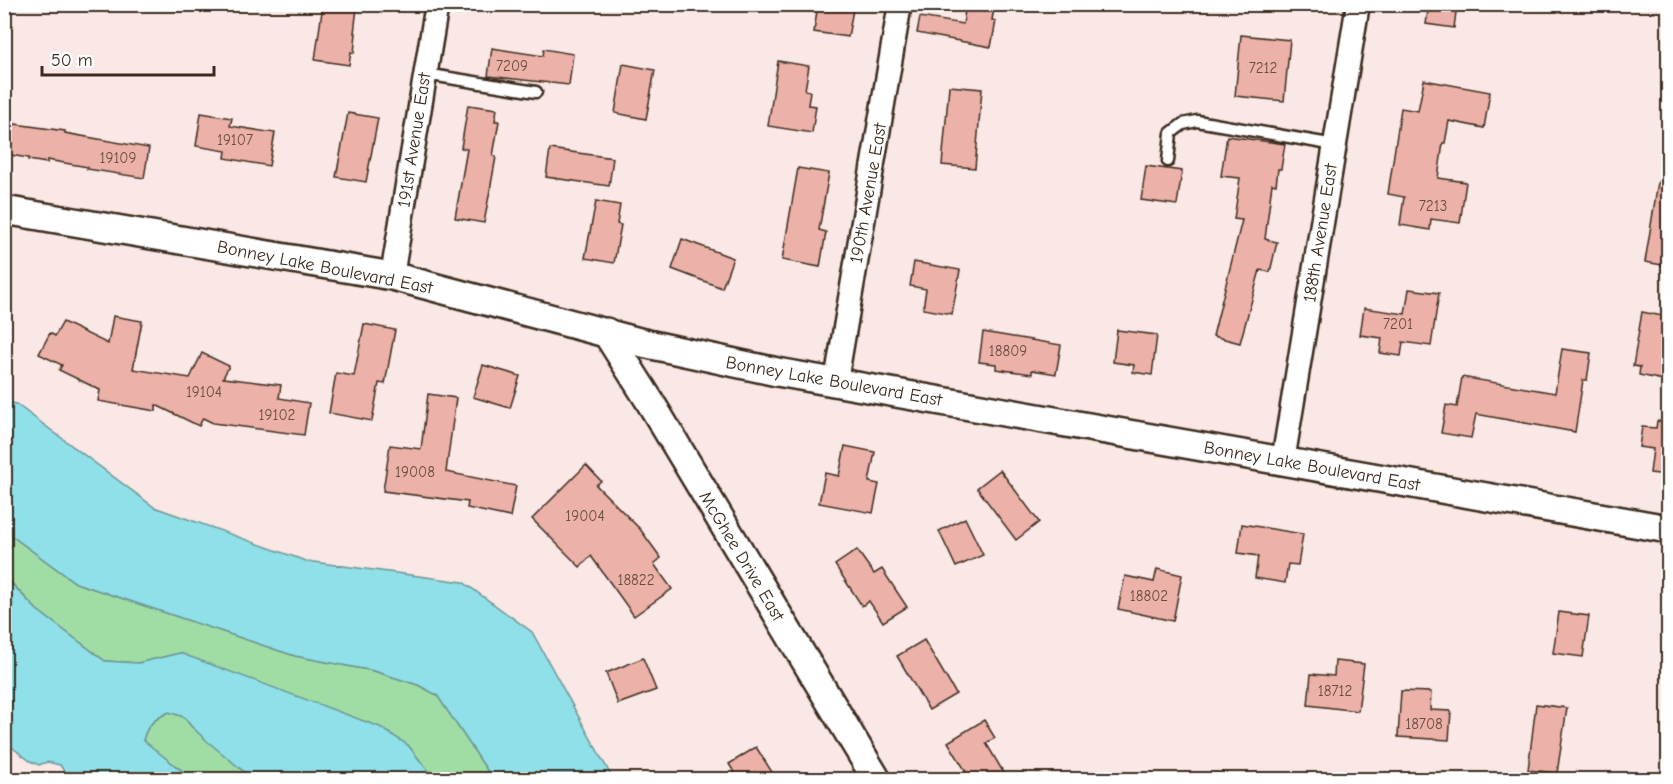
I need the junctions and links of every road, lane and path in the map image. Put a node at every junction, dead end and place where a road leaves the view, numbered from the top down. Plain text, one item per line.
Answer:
1 (437, 4) edge
2 (900, 4) edge
3 (1358, 4) edge
4 (425, 74) junction
5 (536, 92) dead end
6 (1335, 145) junction
7 (1168, 161) dead end
8 (4, 210) edge
9 (392, 276) junction
10 (606, 332) junction
11 (836, 381) junction
12 (1282, 461) junction
13 (1668, 529) edge
14 (878, 780) edge

1 - 4 street, 191st Avenue East
2 - 11 street, 190th Avenue East
3 - 6 street, 188th Avenue East
4 - 5 lane
4 - 9 street, 191st Avenue East
6 - 7 lane
6 - 12 street, 188th Avenue East
8 - 9 street, Bonney Lake Boulevard East
9 - 10 street, Bonney Lake Boulevard East
10 - 11 street, Bonney Lake Boulevard East
10 - 14 street, McGhee Drive East
11 - 12 street, Bonney Lake Boulevard East
12 - 13 street, Bonney Lake Boulevard East

